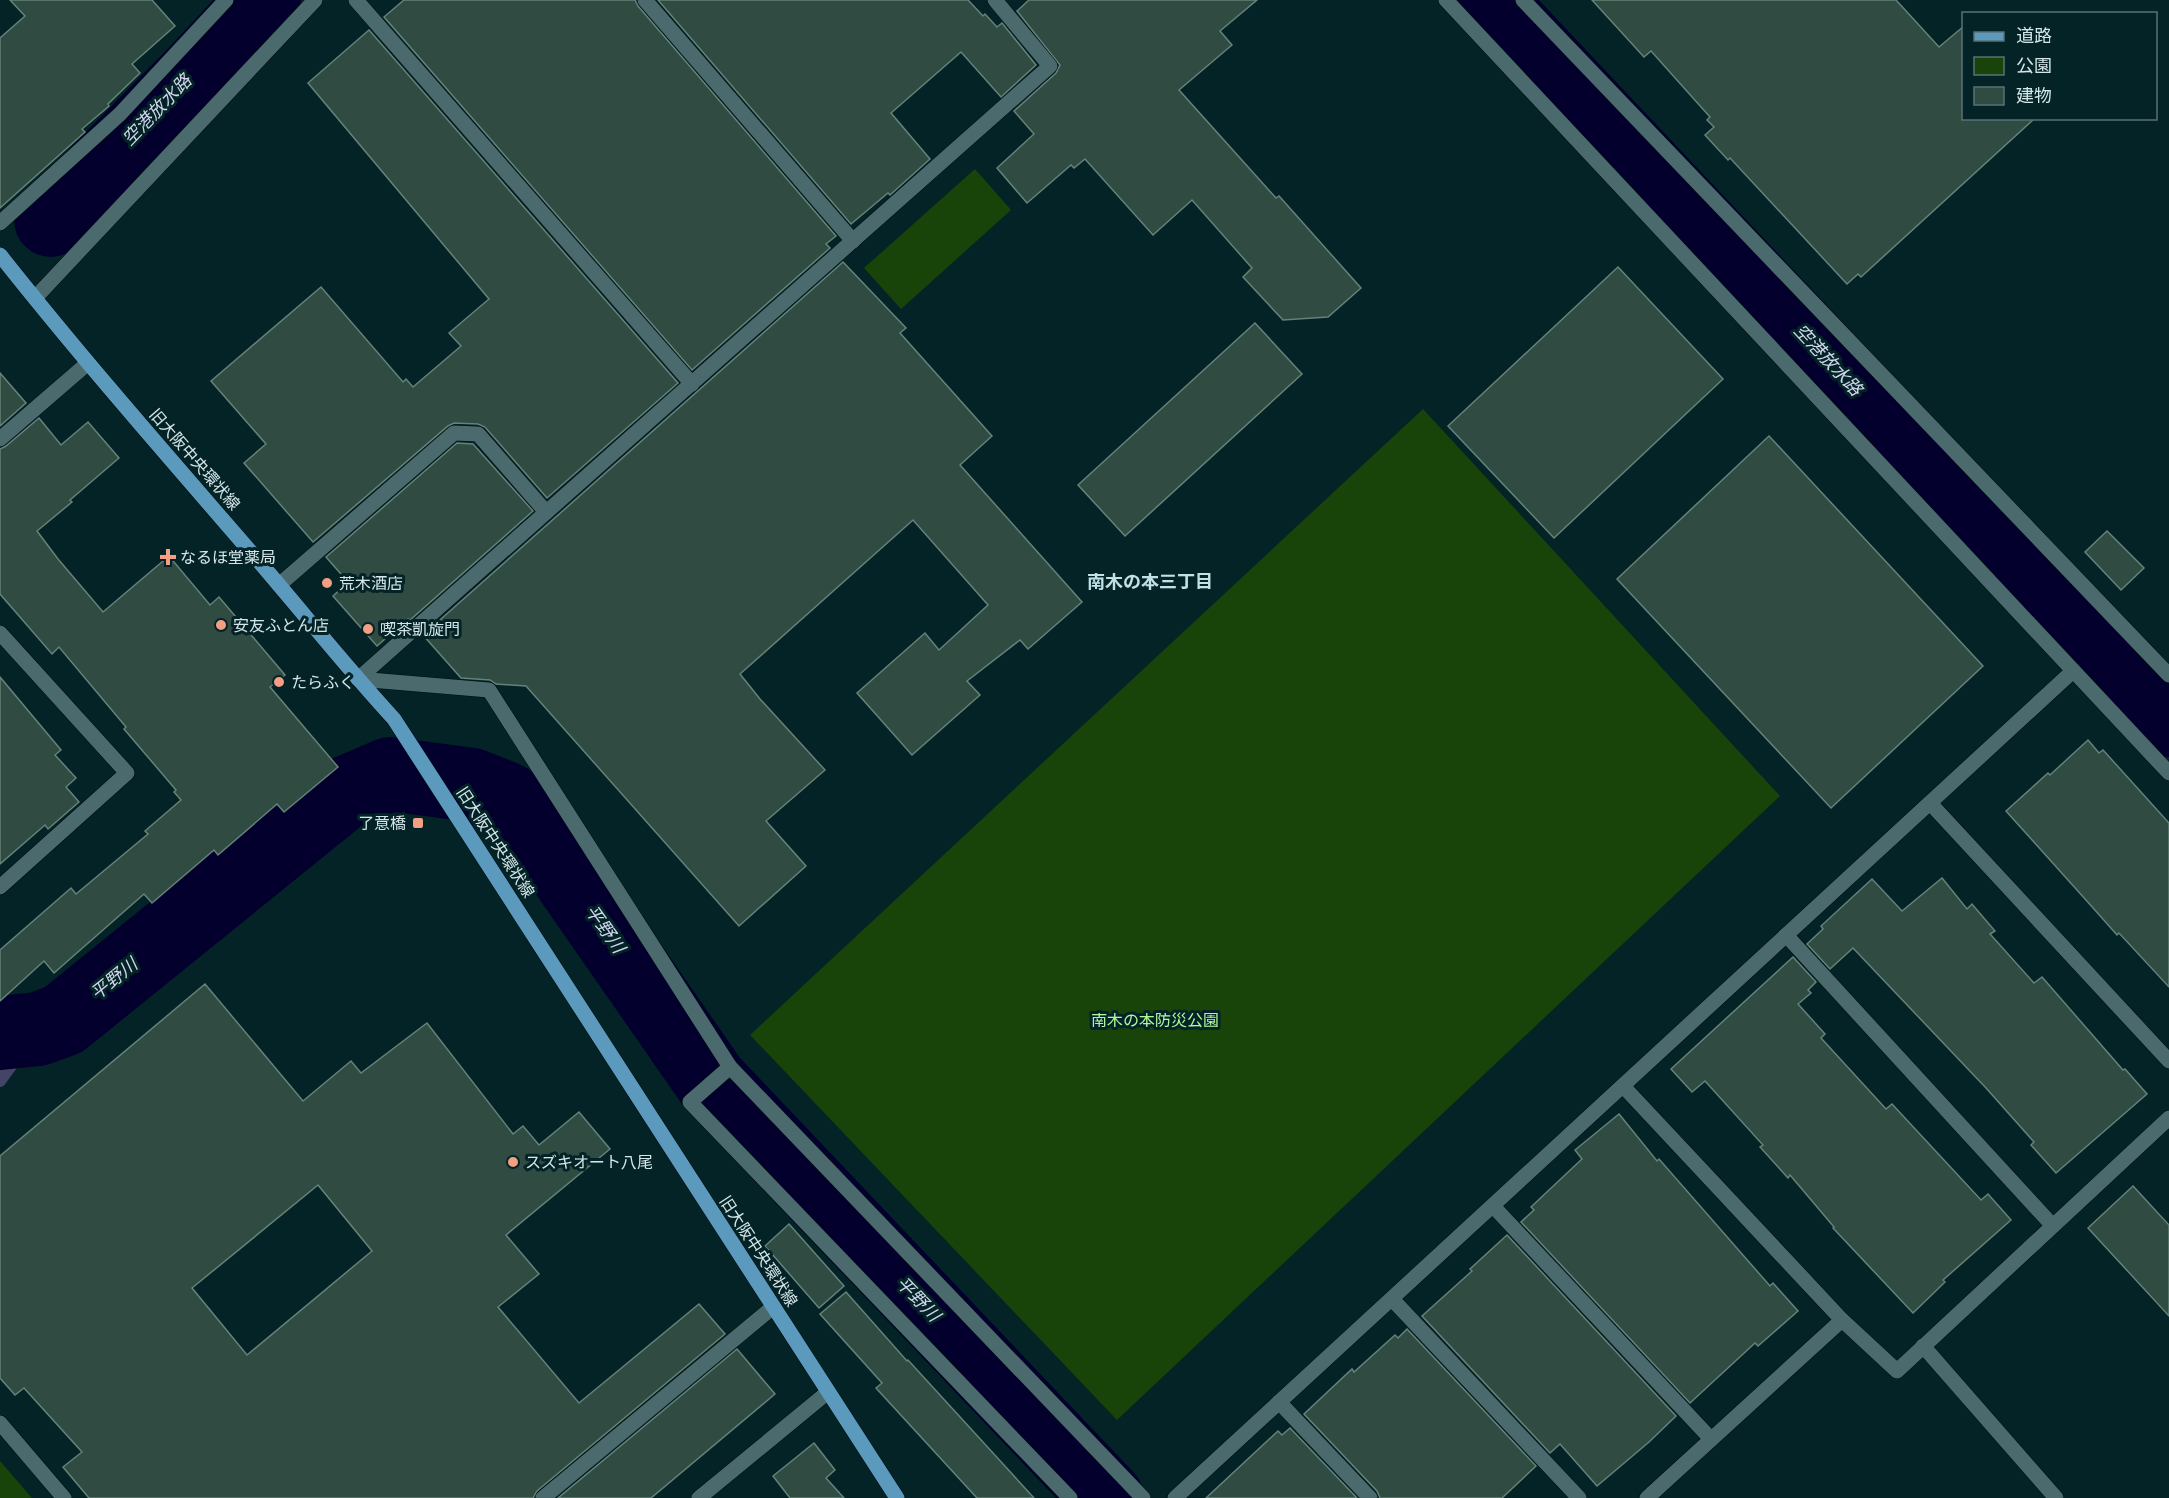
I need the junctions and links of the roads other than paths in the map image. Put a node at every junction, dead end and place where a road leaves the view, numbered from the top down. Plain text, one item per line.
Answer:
1 (226, 0) edge
2 (315, 0) edge
3 (356, 0) edge
4 (645, 0) edge
5 (995, 0) edge
6 (1446, 0) edge
7 (1523, 0) edge
8 (0, 223) edge
9 (853, 241) junction
10 (0, 255) edge
11 (35, 298) junction
12 (88, 363) junction
13 (692, 384) junction
14 (0, 439) edge
15 (546, 512) junction
16 (279, 585) junction
17 (0, 633) edge
18 (2073, 671) junction
19 (2169, 675) edge
20 (358, 680) junction
21 (2169, 773) edge
22 (1930, 803) junction
23 (0, 887) edge
24 (1786, 935) junction
25 (2169, 1061) edge
26 (730, 1067) junction
27 (1623, 1086) junction
28 (2169, 1118) edge
29 (1493, 1206) junction
30 (2053, 1226) junction
31 (1392, 1299) junction
32 (773, 1307) junction
33 (1842, 1320) junction
34 (1923, 1346) junction
35 (828, 1392) junction
36 (1279, 1402) junction
37 (0, 1423) edge
38 (1711, 1439) junction
39 (64, 1498) edge
40 (543, 1498) edge
41 (699, 1498) edge
42 (897, 1498) edge
43 (1070, 1498) edge
44 (1143, 1498) edge
45 (1175, 1498) edge
46 (1370, 1498) edge
47 (1579, 1498) edge
48 (1647, 1498) edge
49 (2056, 1498) edge

1 - 8 street
2 - 11 street
3 - 13 street
4 - 9 street
5 - 9 street
6 - 18 street
7 - 19 street
9 - 13 street
10 - 11 main road, 旧大阪中央環状線
11 - 12 main road, 旧大阪中央環状線
12 - 14 street
12 - 16 main road, 旧大阪中央環状線
13 - 15 street
15 - 16 street
15 - 20 street
16 - 20 main road, 旧大阪中央環状線
17 - 23 street
18 - 21 street
18 - 22 street
20 - 26 street
20 - 32 main road, 旧大阪中央環状線
22 - 24 street
22 - 25 street
24 - 27 street
24 - 30 street
26 - 43 street
26 - 44 street
27 - 29 street
27 - 33 street
28 - 30 street
29 - 31 street
29 - 38 street
30 - 34 street
31 - 36 street
31 - 47 street
32 - 35 main road, 旧大阪中央環状線
32 - 40 street
33 - 34 street
33 - 38 street
34 - 49 street
35 - 41 street
35 - 42 main road, 旧大阪中央環状線
36 - 45 street
36 - 46 street
37 - 39 street
38 - 48 street

